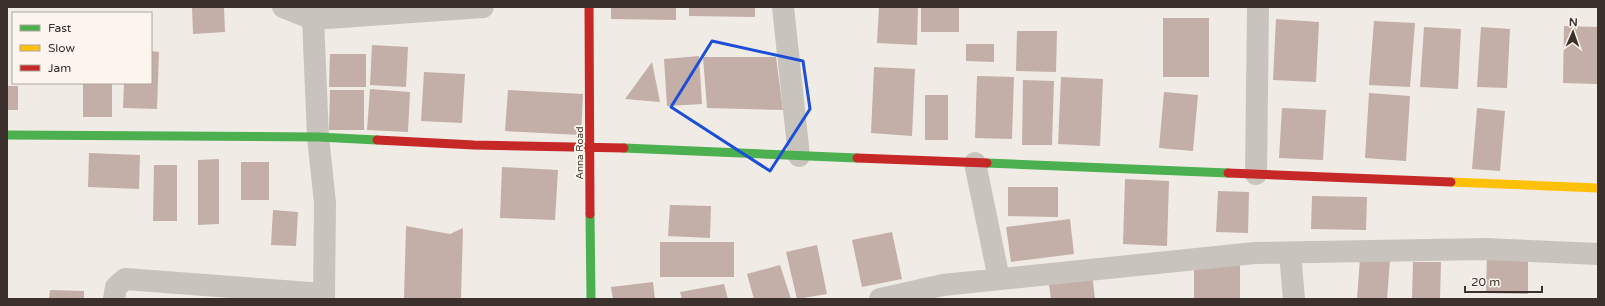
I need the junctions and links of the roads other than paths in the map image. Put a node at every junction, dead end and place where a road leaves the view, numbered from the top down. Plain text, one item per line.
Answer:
1 (283, 7) edge
2 (483, 7) edge
3 (589, 7) edge
4 (783, 7) edge
5 (1258, 7) edge
6 (314, 19) junction
7 (7, 136) edge
8 (318, 137) junction
9 (591, 147) junction
10 (799, 156) junction
11 (975, 163) junction
12 (1256, 174) junction
13 (1598, 188) edge
14 (1290, 253) junction
15 (1598, 254) edge
16 (999, 279) junction
17 (324, 296) edge
18 (114, 299) edge
19 (591, 299) edge
20 (880, 299) edge
21 (1294, 299) edge

1 - 6 street
2 - 6 street
3 - 9 street, Anna Road
4 - 10 street
5 - 12 street
6 - 8 street
7 - 8 street
8 - 9 street
8 - 17 street
9 - 10 street
9 - 19 street, Anna Road
10 - 11 street
11 - 12 street
11 - 16 street
12 - 13 street
14 - 15 street
14 - 16 street
14 - 21 street
16 - 20 street
17 - 18 street

